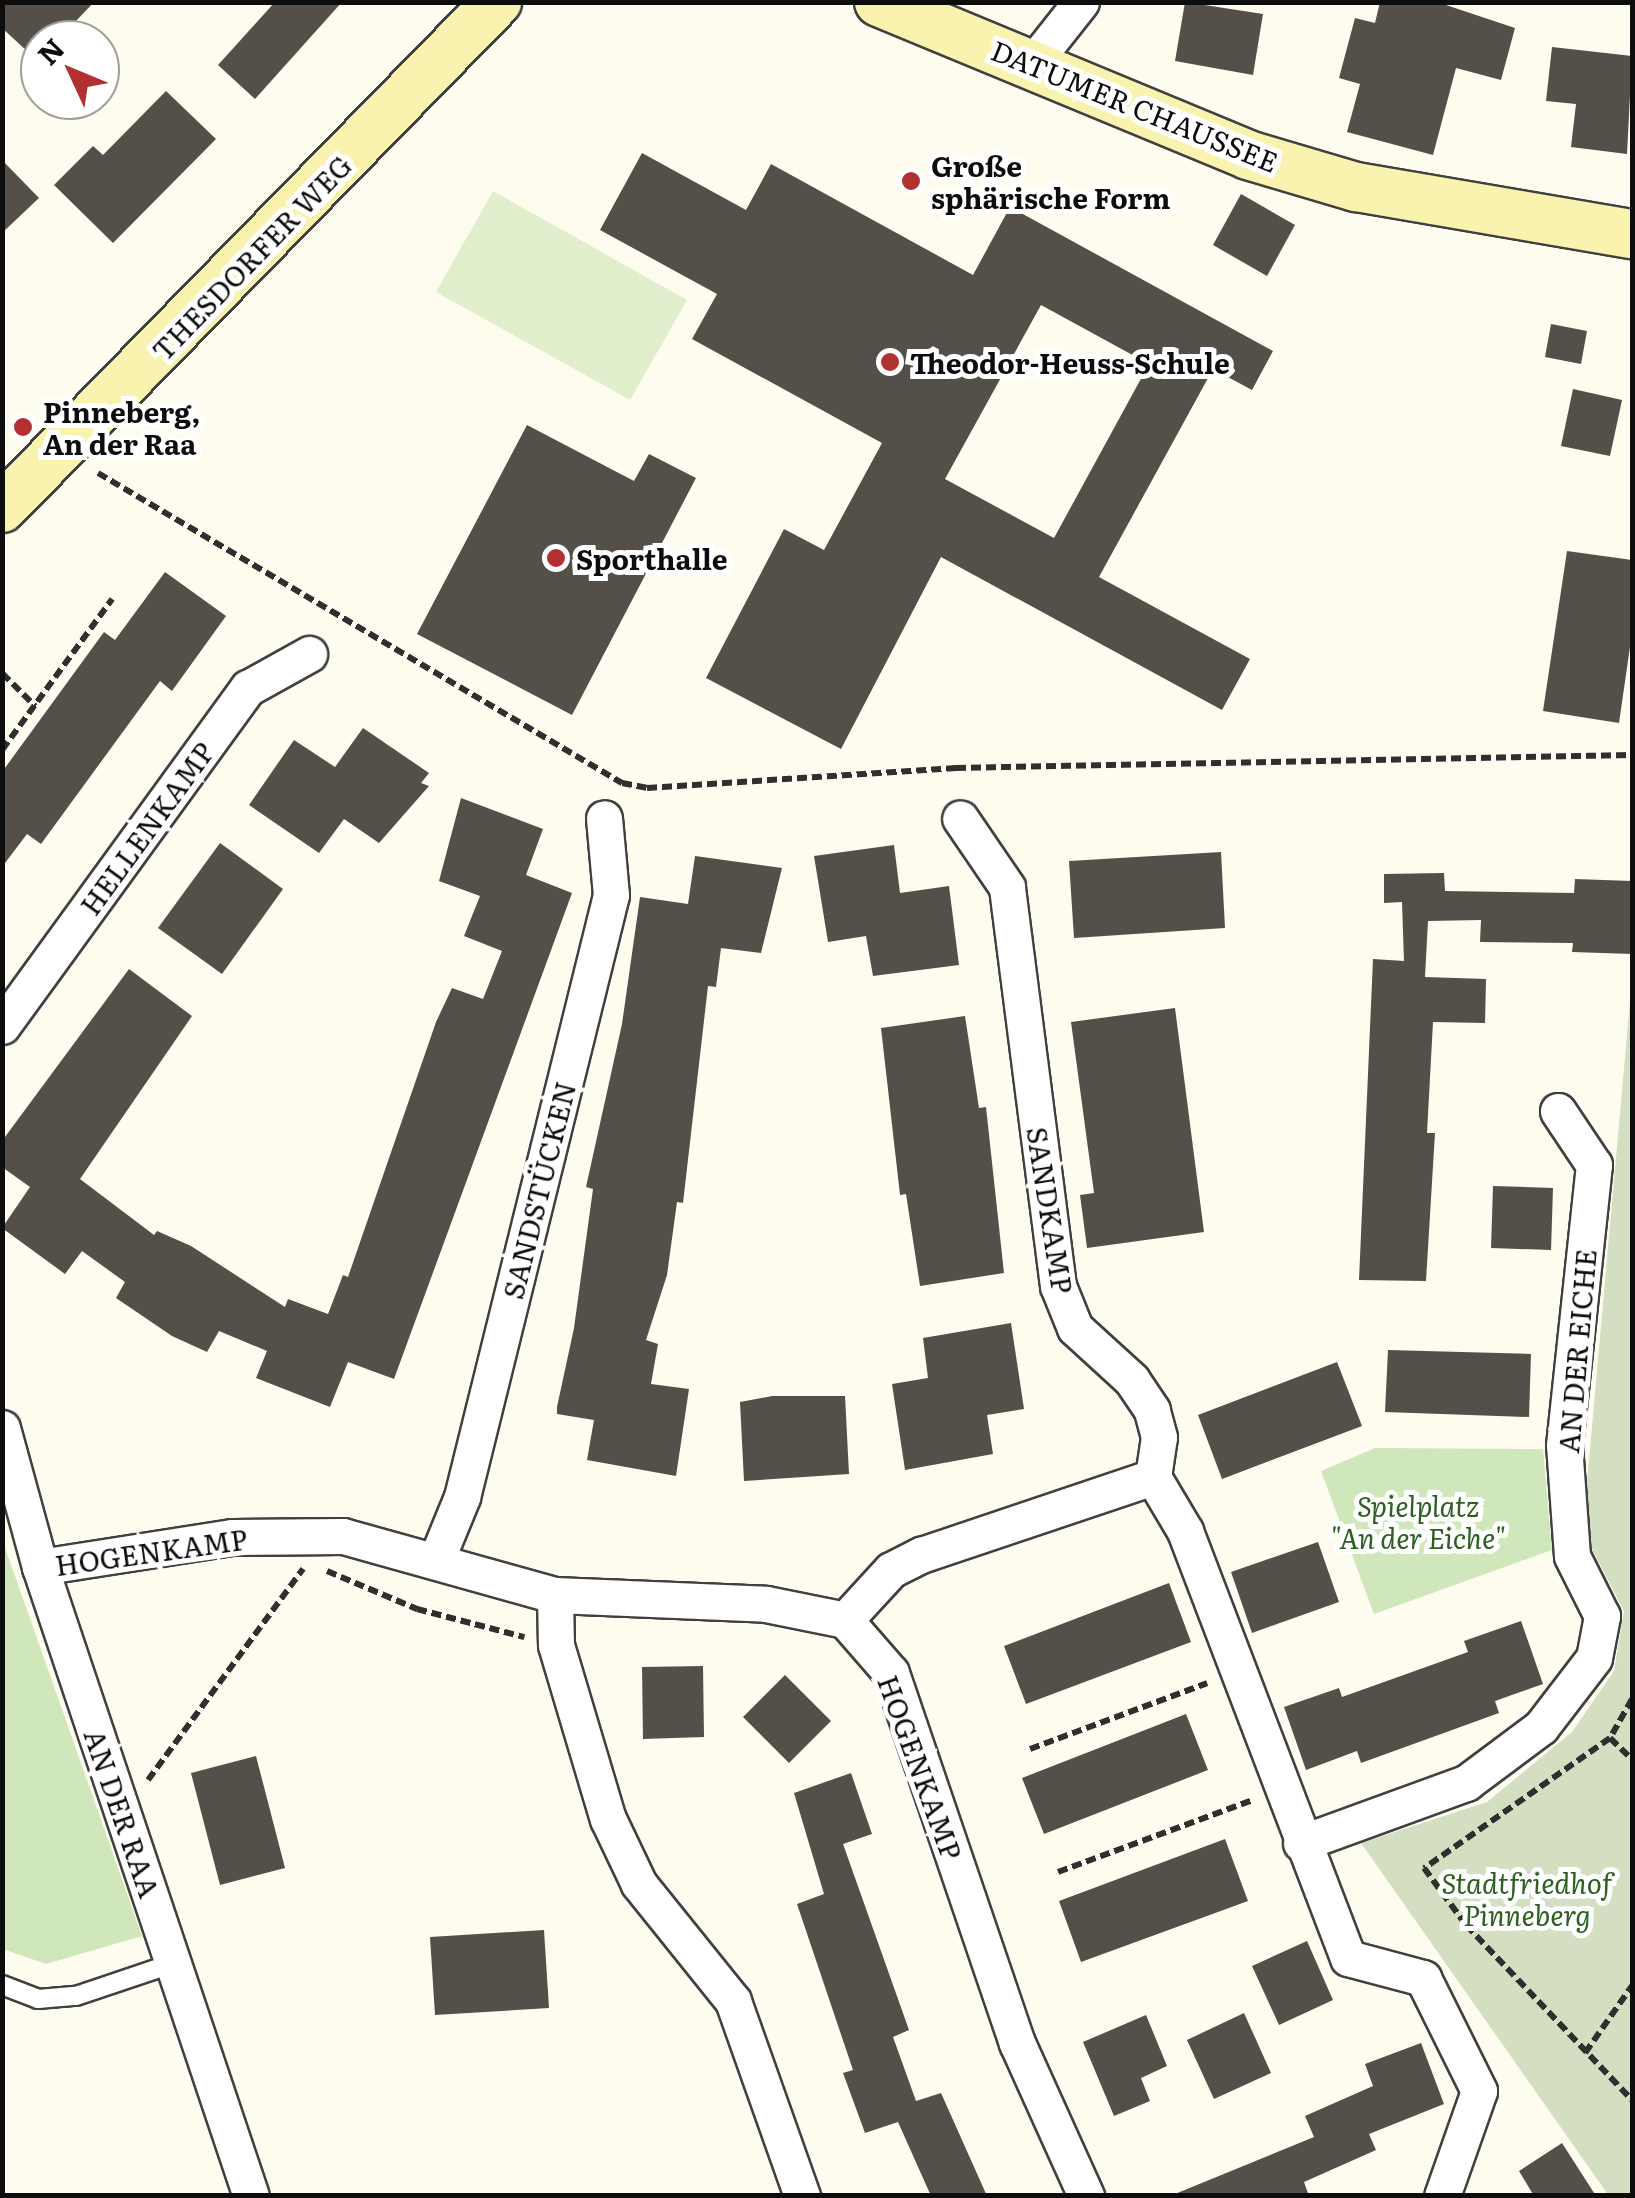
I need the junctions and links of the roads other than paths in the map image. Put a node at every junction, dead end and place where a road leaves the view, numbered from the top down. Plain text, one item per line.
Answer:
1 (497, 2) edge
2 (878, 2) edge
3 (1081, 2) edge
4 (1032, 64) junction
5 (1632, 234) edge
6 (2, 508) edge
7 (309, 654) dead end
8 (604, 818) dead end
9 (960, 818) dead end
10 (2, 1026) edge
11 (1558, 1112) dead end
12 (2, 1428) edge
13 (1153, 1478) junction
14 (437, 1558) junction
15 (40, 1568) junction
16 (555, 1594) junction
17 (845, 1620) junction
18 (1302, 1843) junction
19 (174, 1963) junction
20 (2, 1986) edge
21 (251, 2196) edge
22 (802, 2196) edge
23 (1086, 2196) edge
24 (1442, 2196) edge

1 - 6 street, THESDORFER WEG
2 - 4 street, DATUMER CHAUSSEE
3 - 4 street
4 - 5 street, DATUMER CHAUSSEE
7 - 10 street, HELLENKAMP
8 - 14 street, SANDSTÜCKEN
9 - 13 street, SANDKAMP
11 - 18 street, AN DER EICHE
12 - 15 street, AN DER RAA
13 - 17 street
13 - 18 street
14 - 15 street, HOGENKAMP
14 - 16 street, HOGENKAMP
15 - 19 street, AN DER RAA
16 - 17 street, HOGENKAMP
16 - 22 street
17 - 23 street, HOGENKAMP
18 - 24 street
19 - 20 lane
19 - 21 street, AN DER RAA

